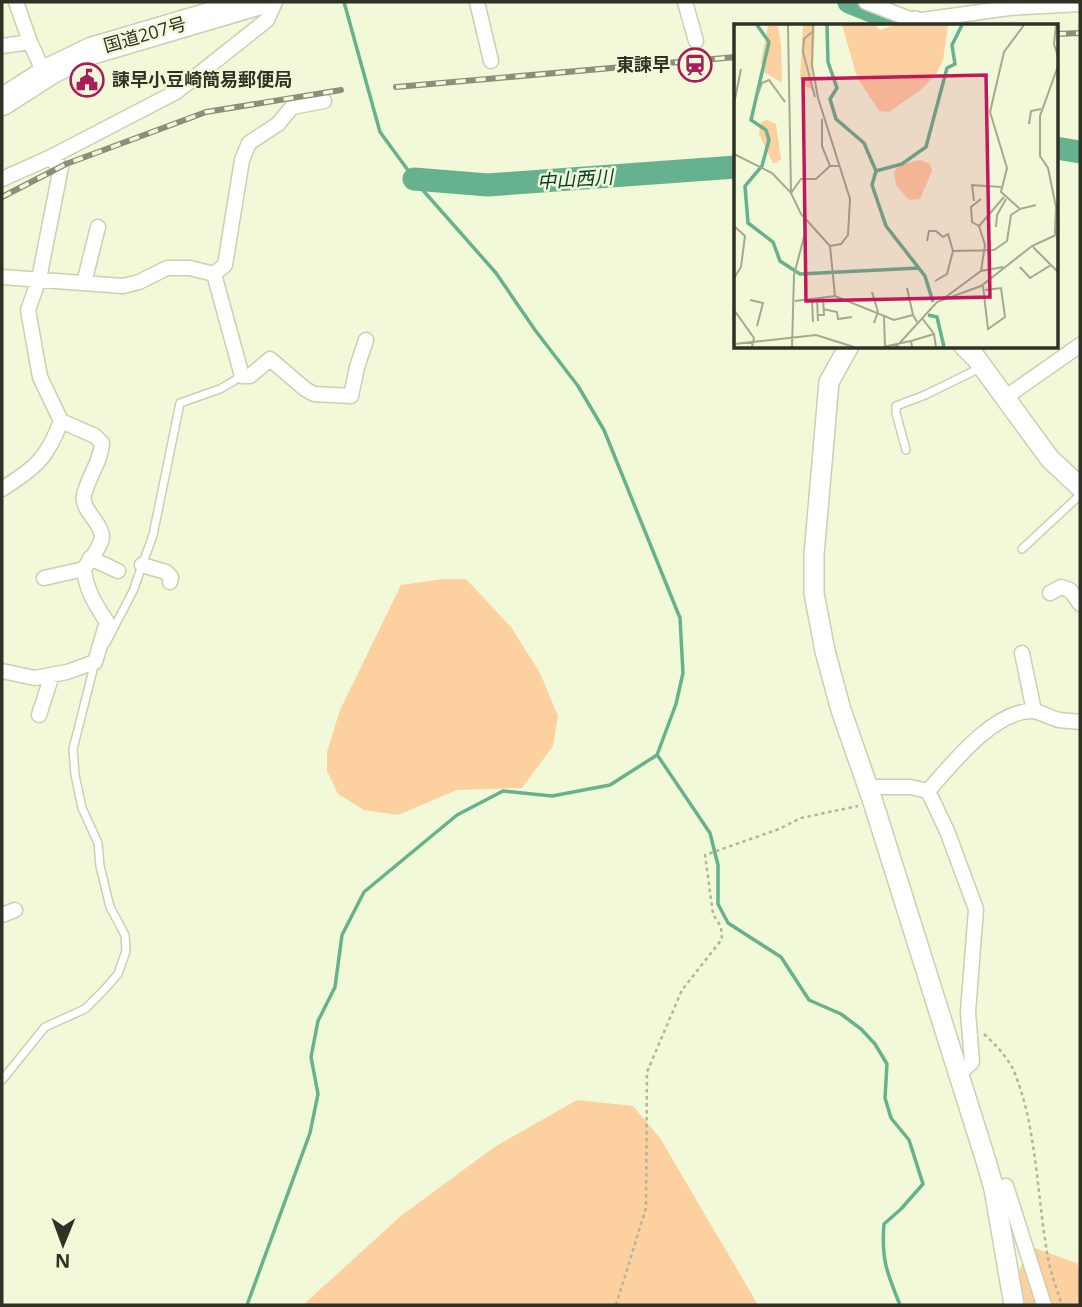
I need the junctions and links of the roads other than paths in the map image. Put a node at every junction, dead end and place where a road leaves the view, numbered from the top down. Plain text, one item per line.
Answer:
1 (16, 2) edge
2 (257, 2) edge
3 (275, 2) edge
4 (477, 2) edge
5 (685, 2) edge
6 (866, 2) edge
7 (1051, 4) edge
8 (1080, 4) edge
9 (1020, 5) edge
10 (984, 7) edge
11 (915, 24) edge
12 (696, 41) dead end
13 (30, 42) junction
14 (2, 46) edge
15 (491, 61) dead end
16 (45, 75) junction
17 (324, 101) dead end
18 (2, 102) edge
19 (50, 158) junction
20 (2, 179) edge
21 (98, 227) dead end
22 (214, 274) junction
23 (2, 277) edge
24 (39, 279) junction
25 (84, 283) junction
26 (366, 340) dead end
27 (1080, 345) edge
28 (848, 348) edge
29 (966, 348) edge
30 (982, 366) junction
31 (242, 376) junction
32 (1006, 397) junction
33 (61, 421) junction
34 (906, 450) dead end
35 (1080, 487) edge
36 (2, 489) edge
37 (1080, 495) edge
38 (1022, 548) dead end
39 (87, 563) junction
40 (142, 565) junction
41 (118, 571) dead end
42 (44, 578) dead end
43 (170, 582) dead end
44 (1050, 593) dead end
45 (1080, 604) edge
46 (1023, 653) dead end
47 (95, 662) junction
48 (2, 671) edge
49 (52, 675) junction
50 (1034, 711) junction
51 (39, 715) dead end
52 (1080, 722) edge
53 (928, 791) junction
54 (870, 795) junction
55 (960, 1073) junction
56 (2, 1080) edge
57 (994, 1189) junction
58 (1014, 1305) edge
59 (1044, 1305) edge

1 - 13 street
2 - 16 highway, 国道207号
3 - 19 street
4 - 15 street
5 - 12 street
6 - 11 street
7 - 8 street
7 - 9 street
9 - 10 street
10 - 11 street
13 - 14 street
13 - 16 street
16 - 18 highway, 国道207号
17 - 22 street
19 - 20 street
19 - 24 street
21 - 25 street
22 - 25 street
22 - 31 street
23 - 24 street
24 - 25 street
24 - 33 street
26 - 31 street
27 - 32 street
28 - 54 street
29 - 30 street
30 - 32 street
30 - 34 lane
31 - 40 lane
32 - 35 street
33 - 36 street
33 - 39 street
37 - 38 lane
39 - 41 street
39 - 42 street
39 - 47 street
40 - 43 street
40 - 47 lane
44 - 45 street
46 - 50 street
47 - 49 street
47 - 56 lane
48 - 49 street
49 - 51 street
50 - 52 street
50 - 53 street
53 - 54 street
53 - 55 street
54 - 55 street
55 - 57 street
57 - 58 street
57 - 59 street

